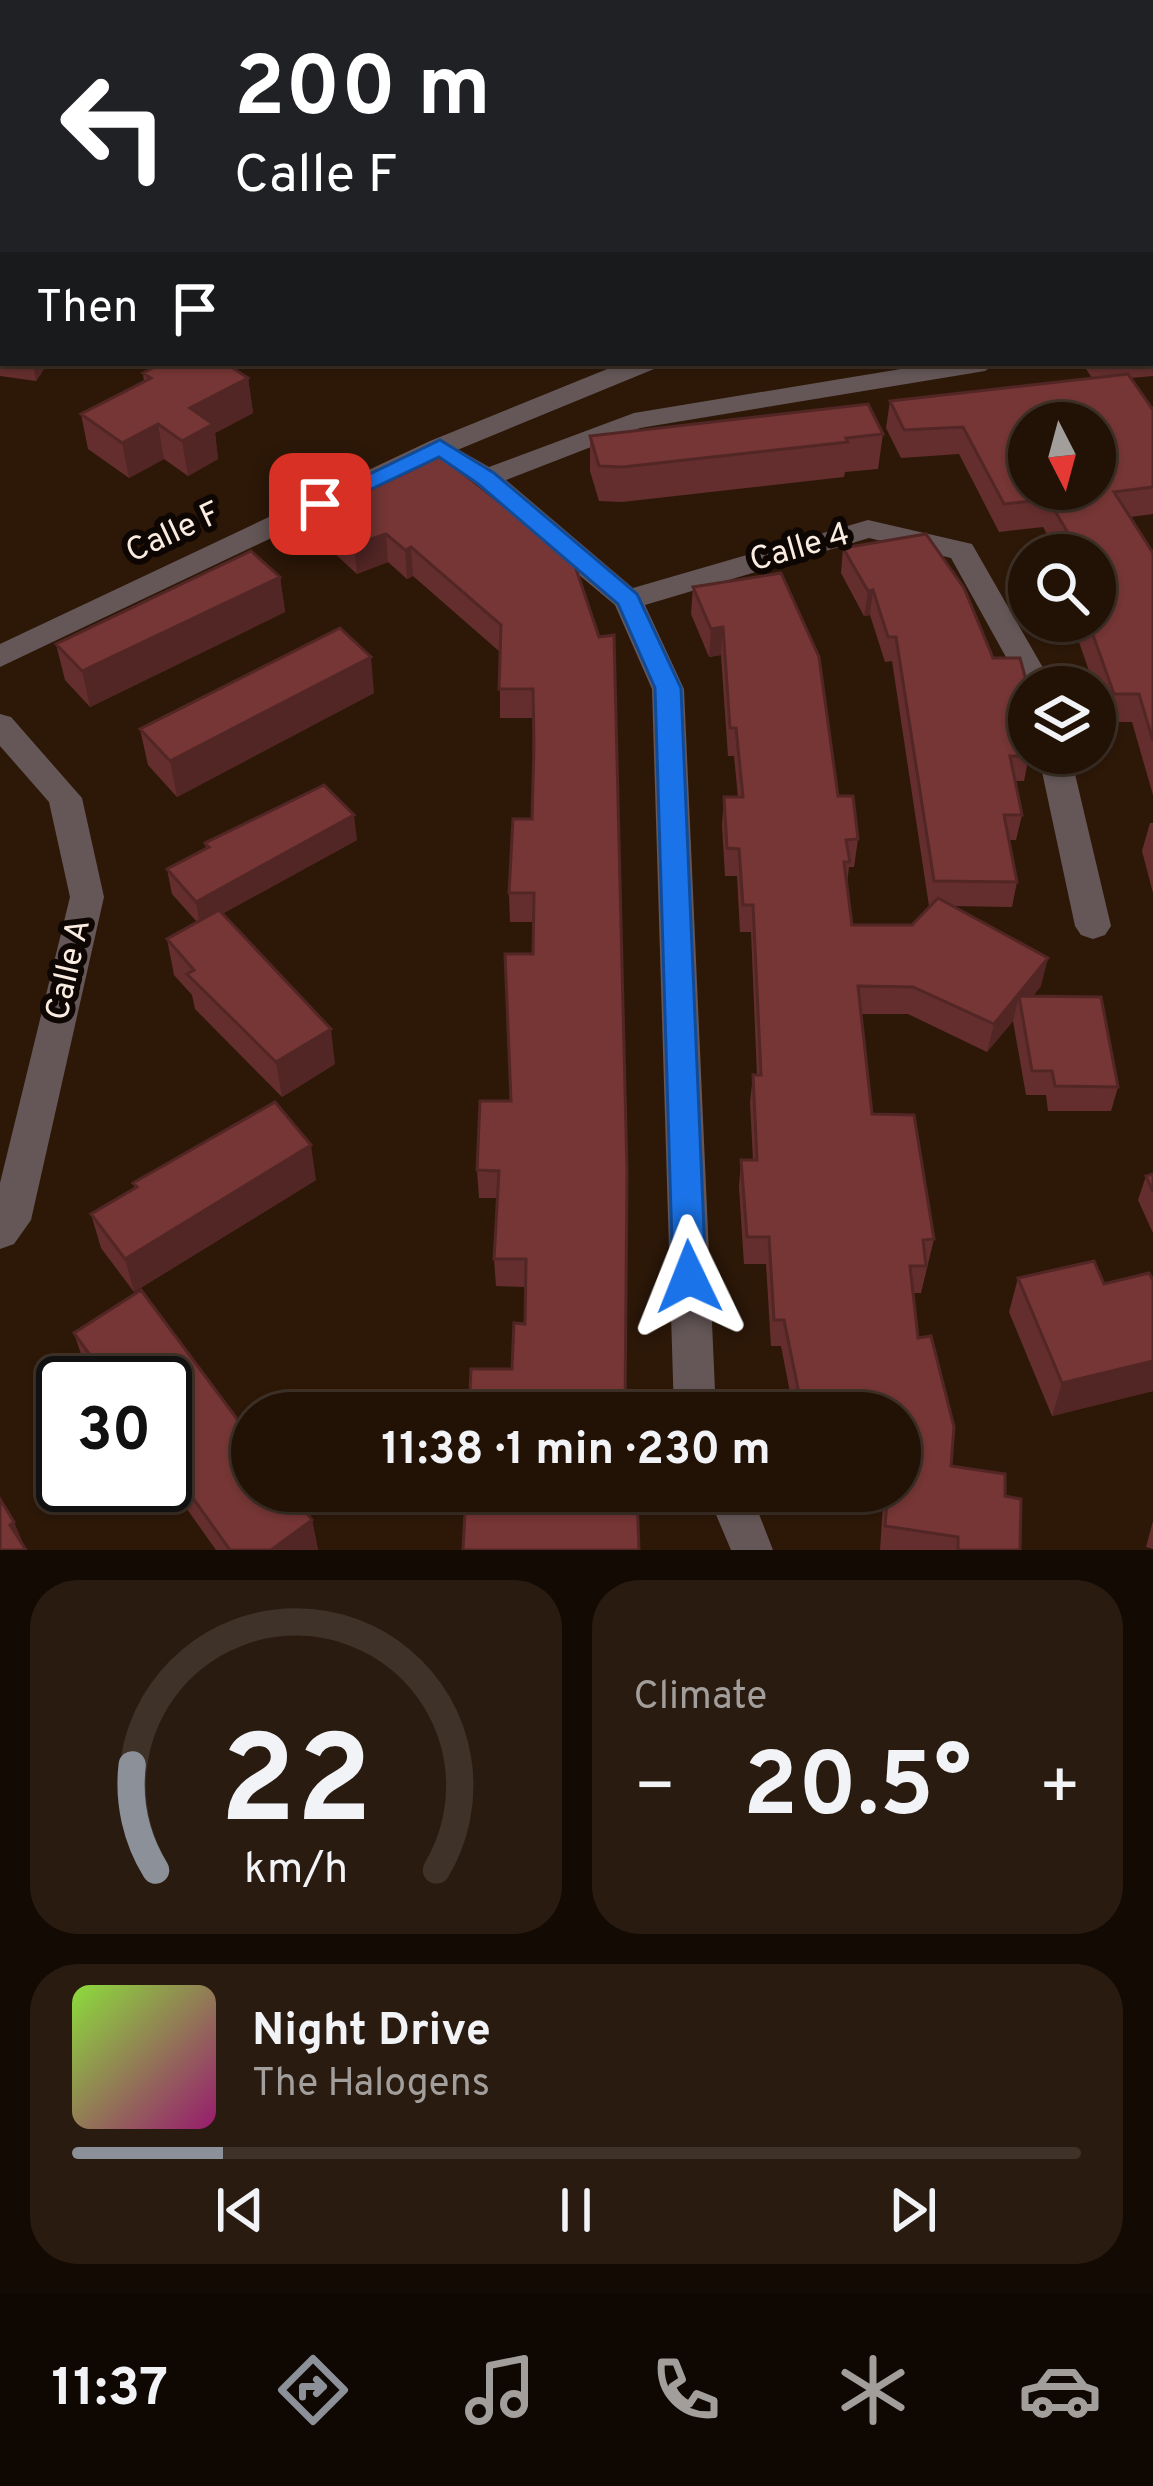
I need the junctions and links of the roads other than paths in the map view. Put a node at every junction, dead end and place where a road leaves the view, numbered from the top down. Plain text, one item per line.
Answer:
1 (637, 366) edge
2 (967, 366) edge
3 (440, 447) junction
4 (486, 478) junction
5 (628, 600) junction
6 (0, 657) edge
7 (1026, 666) edge
8 (0, 725) edge
9 (1059, 774) edge
10 (1093, 926) dead end
11 (0, 1232) edge
12 (693, 1392) edge
13 (737, 1512) edge
14 (752, 1546) dead end

1 - 3 street, Calle F
2 - 4 street
3 - 4 street
3 - 6 street, Calle F
4 - 5 street
5 - 7 street, Calle 4
5 - 12 street
8 - 11 street, Calle A
9 - 10 street
13 - 14 street

